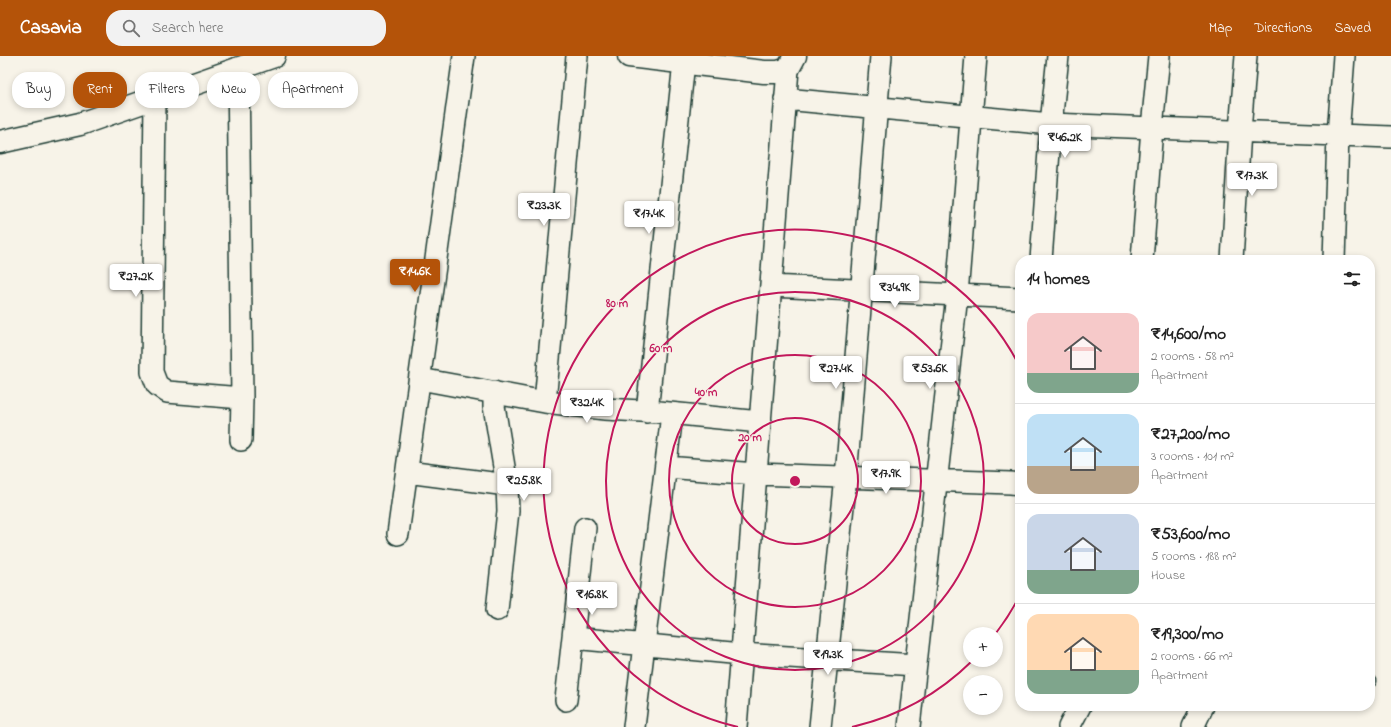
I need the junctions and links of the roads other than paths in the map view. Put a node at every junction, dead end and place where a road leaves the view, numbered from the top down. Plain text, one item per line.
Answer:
1 (274, 56) edge
2 (464, 56) edge
3 (577, 56) edge
4 (629, 56) edge
5 (881, 56) edge
6 (976, 56) edge
7 (1058, 56) edge
8 (1159, 56) edge
9 (1246, 56) edge
10 (1344, 56) edge
11 (692, 61) edge
12 (791, 62) edge
13 (238, 68) junction
14 (199, 82) edge
15 (785, 99) junction
16 (135, 105) edge
17 (155, 108) edge
18 (877, 108) junction
19 (971, 117) junction
20 (1051, 124) junction
21 (1152, 128) junction
22 (1240, 131) junction
23 (1338, 135) junction
24 (5, 137) edge
25 (1391, 137) edge
26 (1041, 255) edge
27 (1142, 255) edge
28 (1232, 255) edge
29 (1334, 255) edge
30 (771, 286) junction
31 (861, 291) junction
32 (957, 295) junction
33 (1015, 298) edge
34 (420, 379) junction
35 (494, 392) junction
36 (242, 398) junction
37 (545, 402) junction
38 (647, 412) junction
39 (672, 414) junction
40 (760, 422) junction
41 (241, 440) dead end
42 (666, 467) junction
43 (407, 472) junction
44 (756, 474) junction
45 (846, 477) junction
46 (937, 480) junction
47 (1015, 484) edge
48 (507, 485) junction
49 (585, 528) dead end
50 (398, 534) dead end
51 (497, 610) dead end
52 (572, 638) junction
53 (644, 645) junction
54 (742, 654) junction
55 (828, 659) junction
56 (916, 665) junction
57 (566, 700) dead end
58 (1077, 711) edge
59 (1200, 711) edge
60 (634, 727) edge
61 (736, 727) edge
62 (820, 727) edge
63 (909, 727) edge
64 (1069, 727) edge
65 (1192, 727) edge

1 - 13 street
2 - 34 street
3 - 37 street
4 - 11 street
5 - 18 street
6 - 19 street
7 - 20 street
8 - 21 street
9 - 22 street
10 - 23 street
11 - 12 street
11 - 38 street
12 - 15 street
13 - 14 street
13 - 36 street
15 - 18 street
15 - 30 street
16 - 24 street
17 - 36 street
18 - 19 street
18 - 31 street
19 - 20 street
19 - 32 street
20 - 21 street
20 - 26 street
21 - 22 street
21 - 27 street
22 - 23 street
22 - 28 street
23 - 25 street
23 - 29 street
30 - 31 street
30 - 40 street
31 - 32 street
31 - 45 street
32 - 33 street
32 - 46 street
34 - 35 street
34 - 43 street
35 - 37 street
35 - 48 street
36 - 41 street
37 - 38 street
38 - 39 street
39 - 40 street
39 - 42 street
40 - 44 street
42 - 44 street
42 - 53 street
43 - 48 street
43 - 50 street
44 - 45 street
44 - 54 street
45 - 46 street
45 - 55 street
46 - 47 street
46 - 56 street
48 - 51 street
49 - 52 street
52 - 53 street
52 - 57 street
53 - 54 street
53 - 60 street
54 - 55 street
54 - 61 street
55 - 56 street
55 - 62 street
56 - 63 street
58 - 64 street
59 - 65 street

